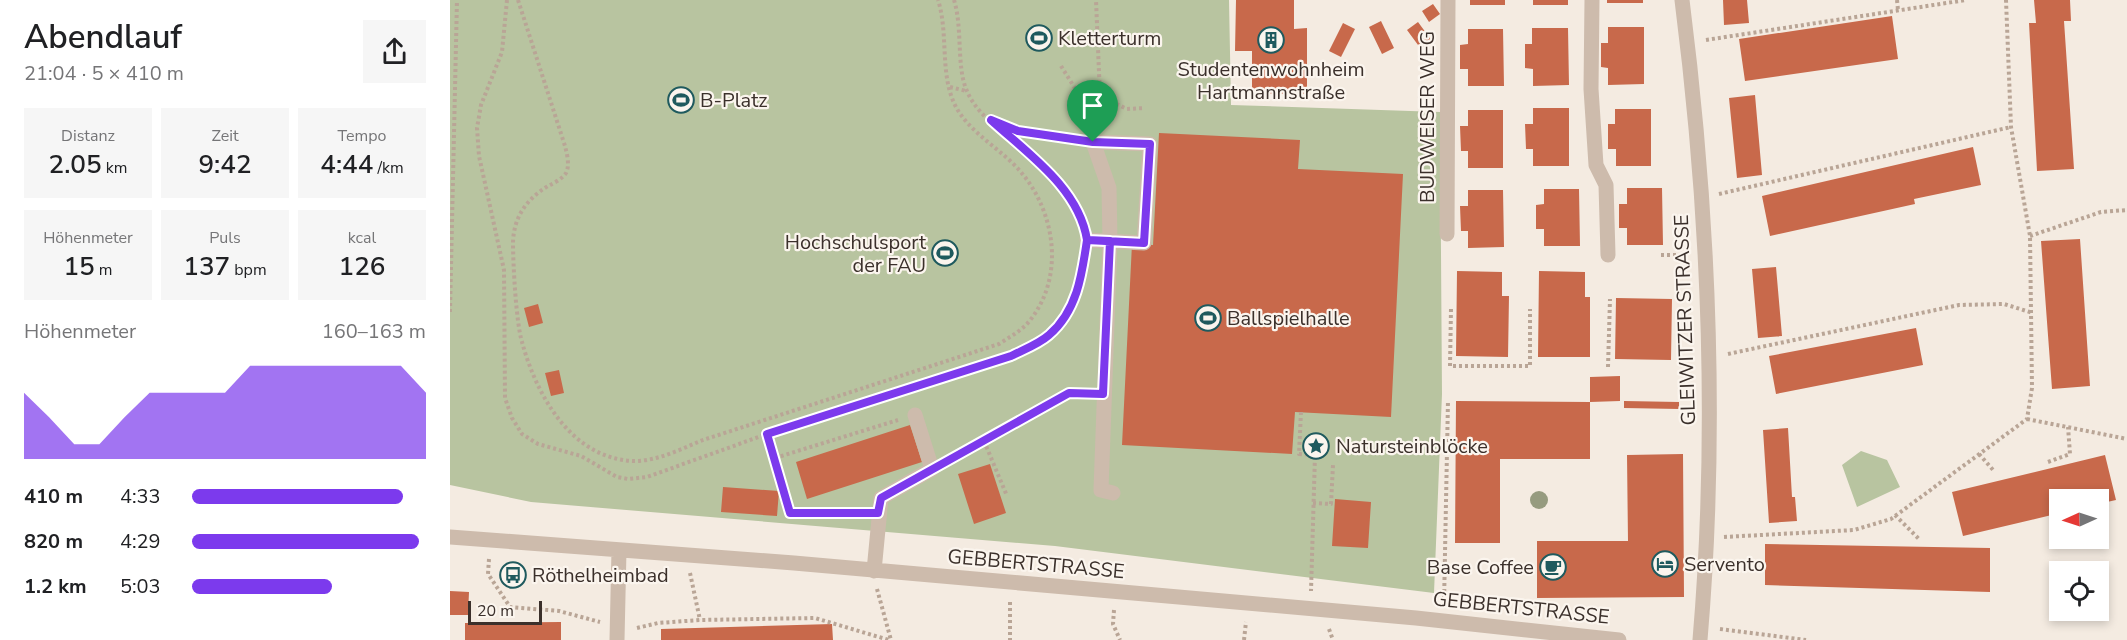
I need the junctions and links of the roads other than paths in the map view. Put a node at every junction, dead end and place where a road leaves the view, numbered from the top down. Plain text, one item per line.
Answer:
1 (1448, 0) edge
2 (1592, 0) edge
3 (1682, 0) edge
4 (1447, 234) dead end
5 (1087, 240) road end
6 (1110, 241) junction
7 (1608, 255) dead end
8 (915, 415) road end
9 (1113, 493) dead end
10 (450, 537) edge
11 (619, 550) junction
12 (874, 571) junction
13 (1700, 633) edge
14 (617, 634) edge
15 (1618, 640) edge

1 - 4 street, BUDWEISER WEG
2 - 7 street
3 - 13 street, GLEIWITZER STRASSE
5 - 6 street
6 - 6 street
6 - 9 street
8 - 12 street
10 - 11 street, GEBBERTSTRASSE
11 - 12 street, GEBBERTSTRASSE
11 - 14 street
12 - 15 street, GEBBERTSTRASSE

